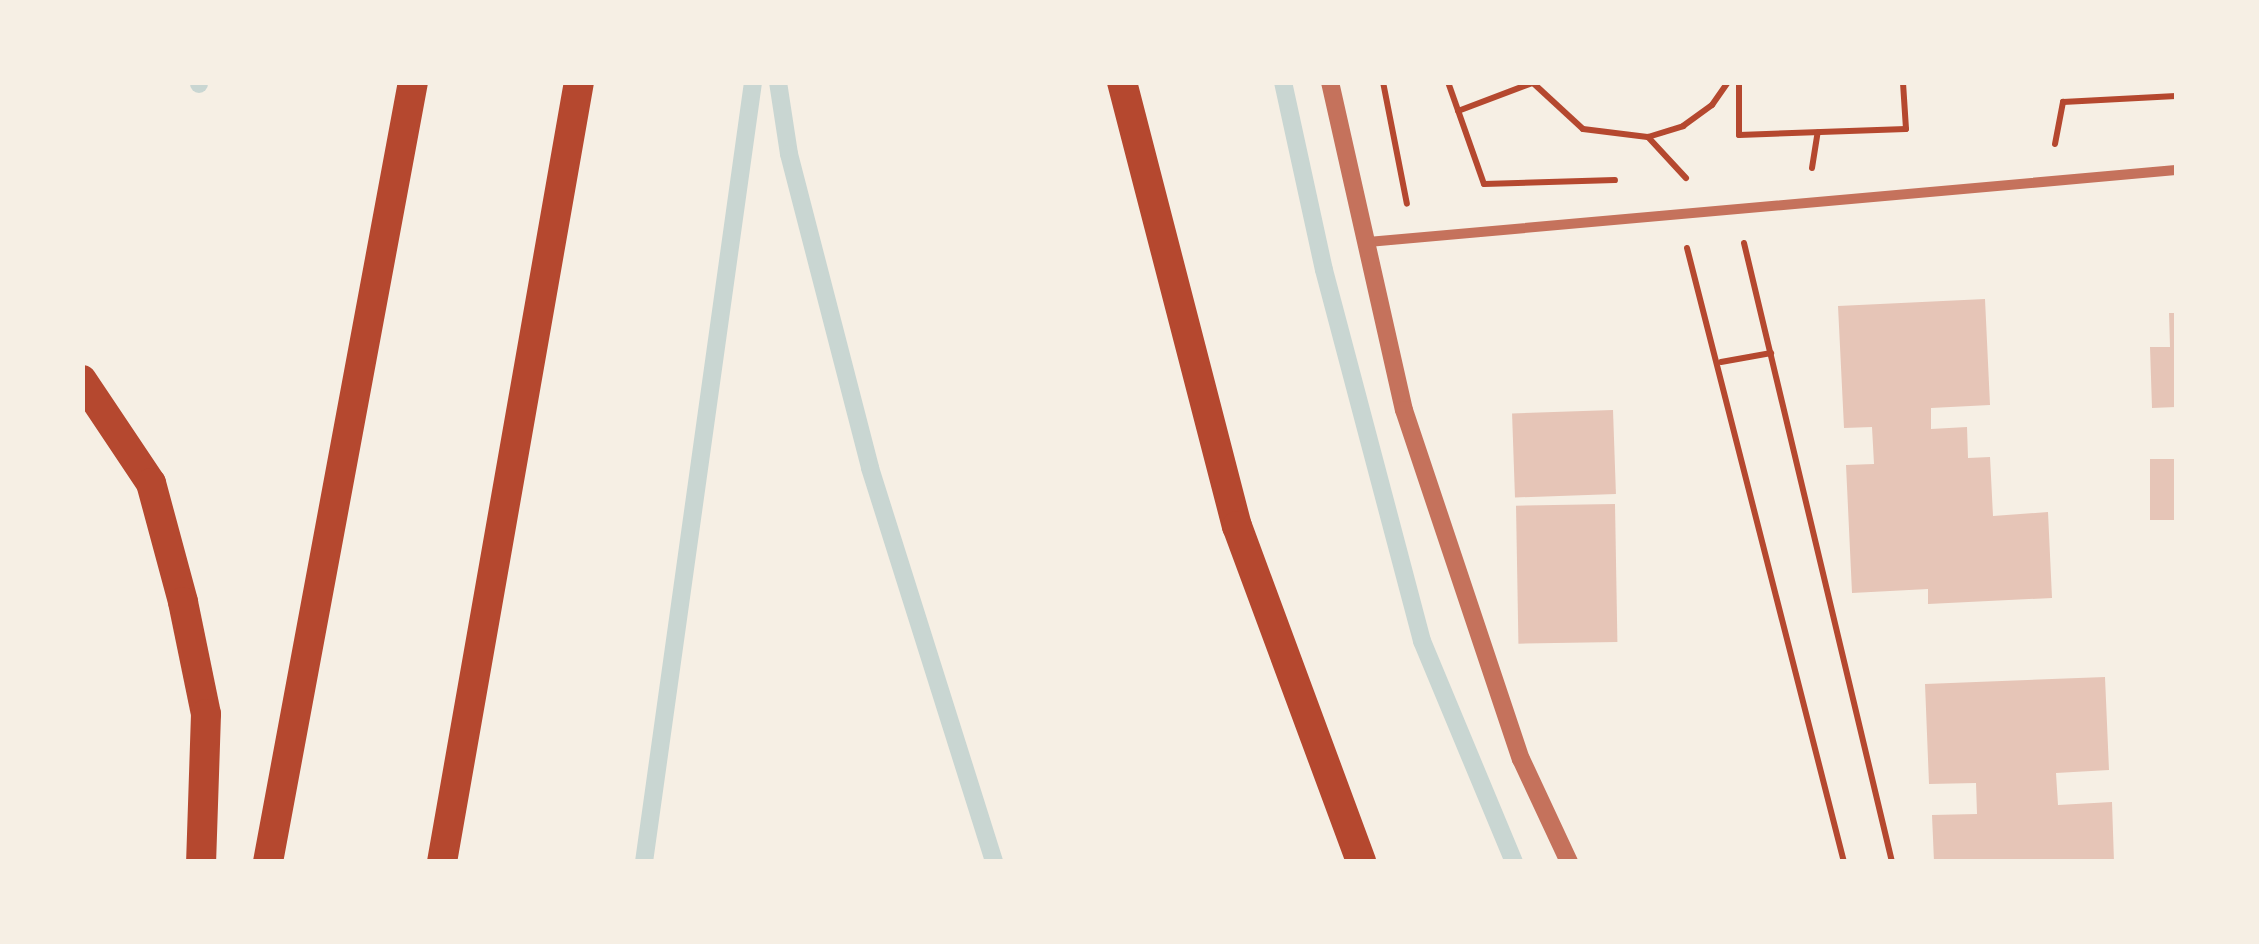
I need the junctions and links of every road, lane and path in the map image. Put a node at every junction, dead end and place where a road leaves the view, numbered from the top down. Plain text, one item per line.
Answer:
1 (413, 82) edge
2 (579, 82) edge
3 (1122, 82) edge
4 (1330, 82) edge
5 (1383, 82) edge
6 (1448, 82) edge
7 (1728, 82) edge
8 (1739, 82) edge
9 (1904, 82) edge
10 (1532, 83) edge
11 (2176, 96) edge
12 (1458, 111) junction
13 (1818, 132) junction
14 (1648, 138) junction
15 (2040, 146) dead end
16 (2176, 170) edge
17 (1830, 172) dead end
18 (1687, 179) dead end
19 (1484, 184) dead end
20 (1736, 213) junction
21 (1677, 217) junction
22 (1413, 236) junction
23 (1368, 242) junction
24 (1771, 353) junction
25 (1720, 362) junction
26 (82, 380) edge
27 (201, 862) edge
28 (268, 862) edge
29 (442, 862) edge
30 (1361, 862) edge
31 (1569, 862) edge
32 (1844, 862) edge
33 (1892, 862) edge

1 - 28 highway
2 - 29 highway
3 - 30 highway
4 - 23 street
5 - 22 path
6 - 12 path
7 - 14 path
8 - 13 path
9 - 13 path
10 - 12 path
10 - 14 path
11 - 15 path
12 - 19 path
13 - 17 path
14 - 18 path
16 - 20 street
20 - 21 street
20 - 24 path
21 - 22 street
21 - 25 path
22 - 23 street
23 - 31 street
24 - 25 path
24 - 33 path
25 - 32 path
26 - 27 highway

